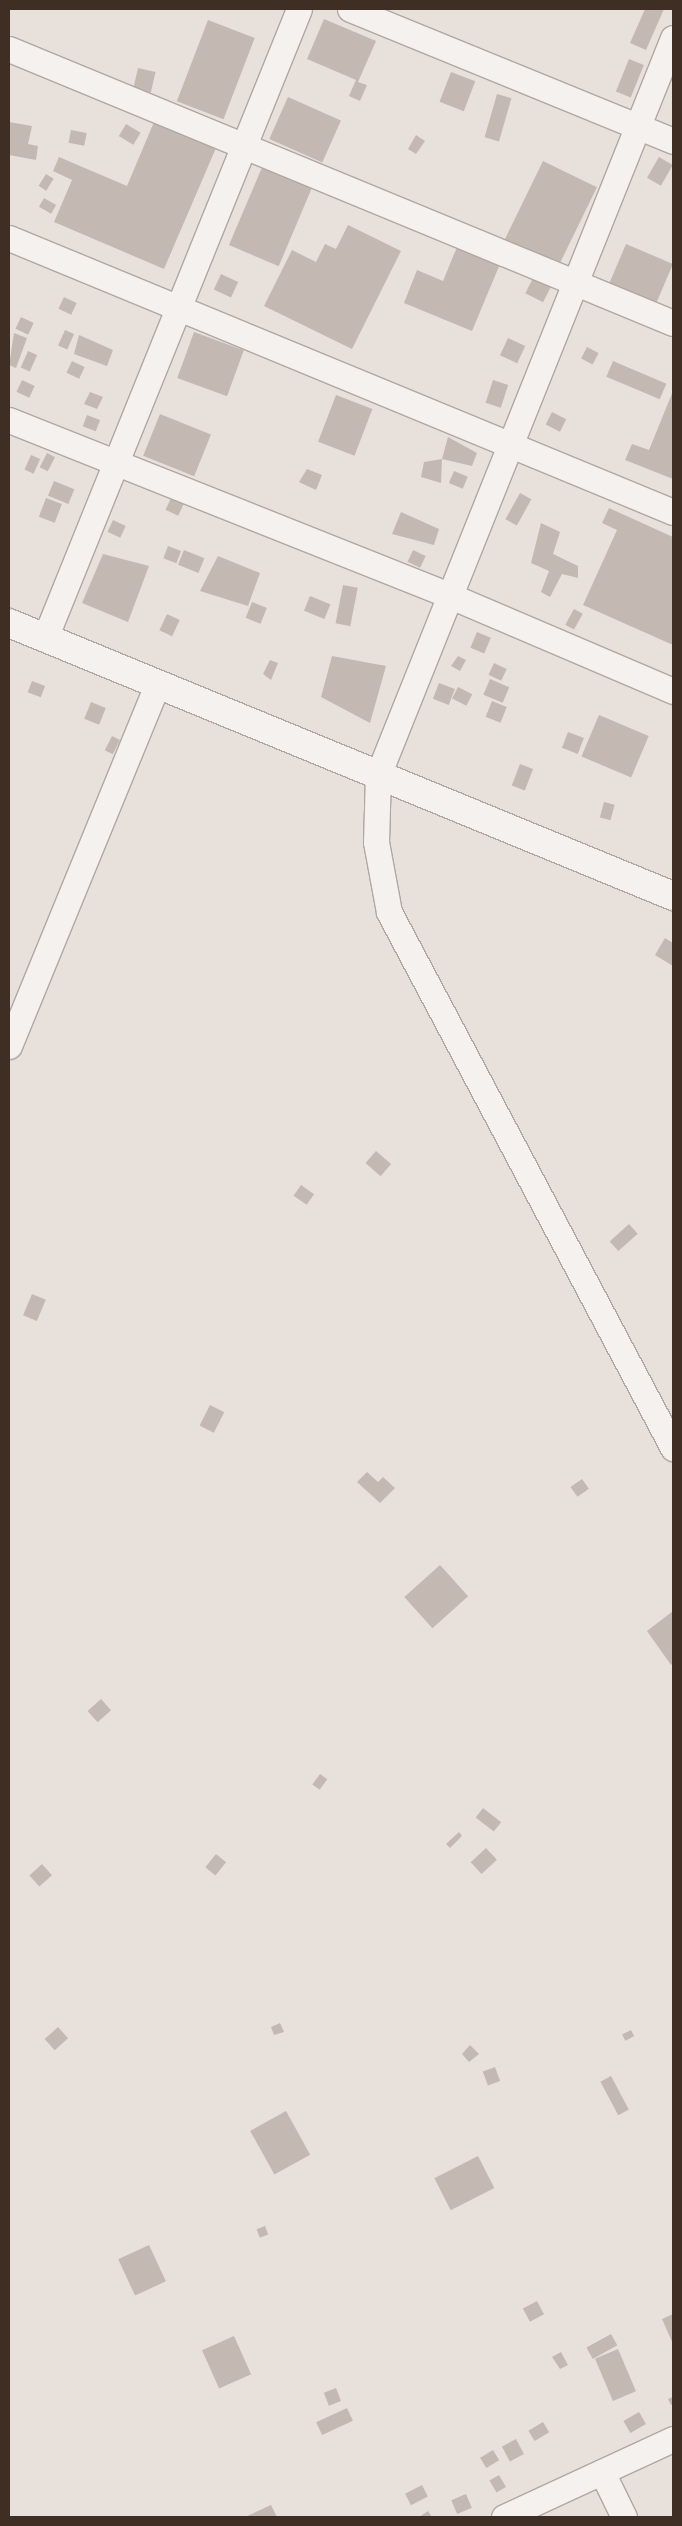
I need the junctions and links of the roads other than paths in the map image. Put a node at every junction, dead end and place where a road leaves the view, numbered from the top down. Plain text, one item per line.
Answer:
1 (299, 9) edge
2 (350, 9) edge
3 (673, 38) edge
4 (9, 49) edge
5 (638, 126) junction
6 (673, 141) edge
7 (245, 146) junction
8 (9, 238) edge
9 (574, 284) junction
10 (179, 308) junction
11 (673, 323) edge
12 (9, 420) edge
13 (510, 444) junction
14 (117, 466) junction
15 (673, 512) edge
16 (448, 595) junction
17 (9, 623) edge
18 (45, 638) junction
19 (157, 685) junction
20 (673, 691) edge
21 (378, 775) junction
22 (673, 896) edge
23 (9, 1046) edge
24 (673, 1448) edge
25 (673, 2439) edge
26 (602, 2472) junction
27 (504, 2517) edge
28 (624, 2517) edge

1 - 7 street
2 - 5 street
3 - 5 street
4 - 7 street
5 - 6 street
5 - 9 street
7 - 9 street
7 - 10 street
8 - 10 street
9 - 11 street
9 - 13 street
10 - 13 street
10 - 14 street
12 - 14 street
13 - 15 street
13 - 16 street
14 - 16 street
14 - 18 street
16 - 20 street
16 - 21 street
17 - 18 street
18 - 19 street
19 - 21 street
19 - 23 street
21 - 22 street
21 - 24 street
25 - 26 street
26 - 27 street
26 - 28 street

